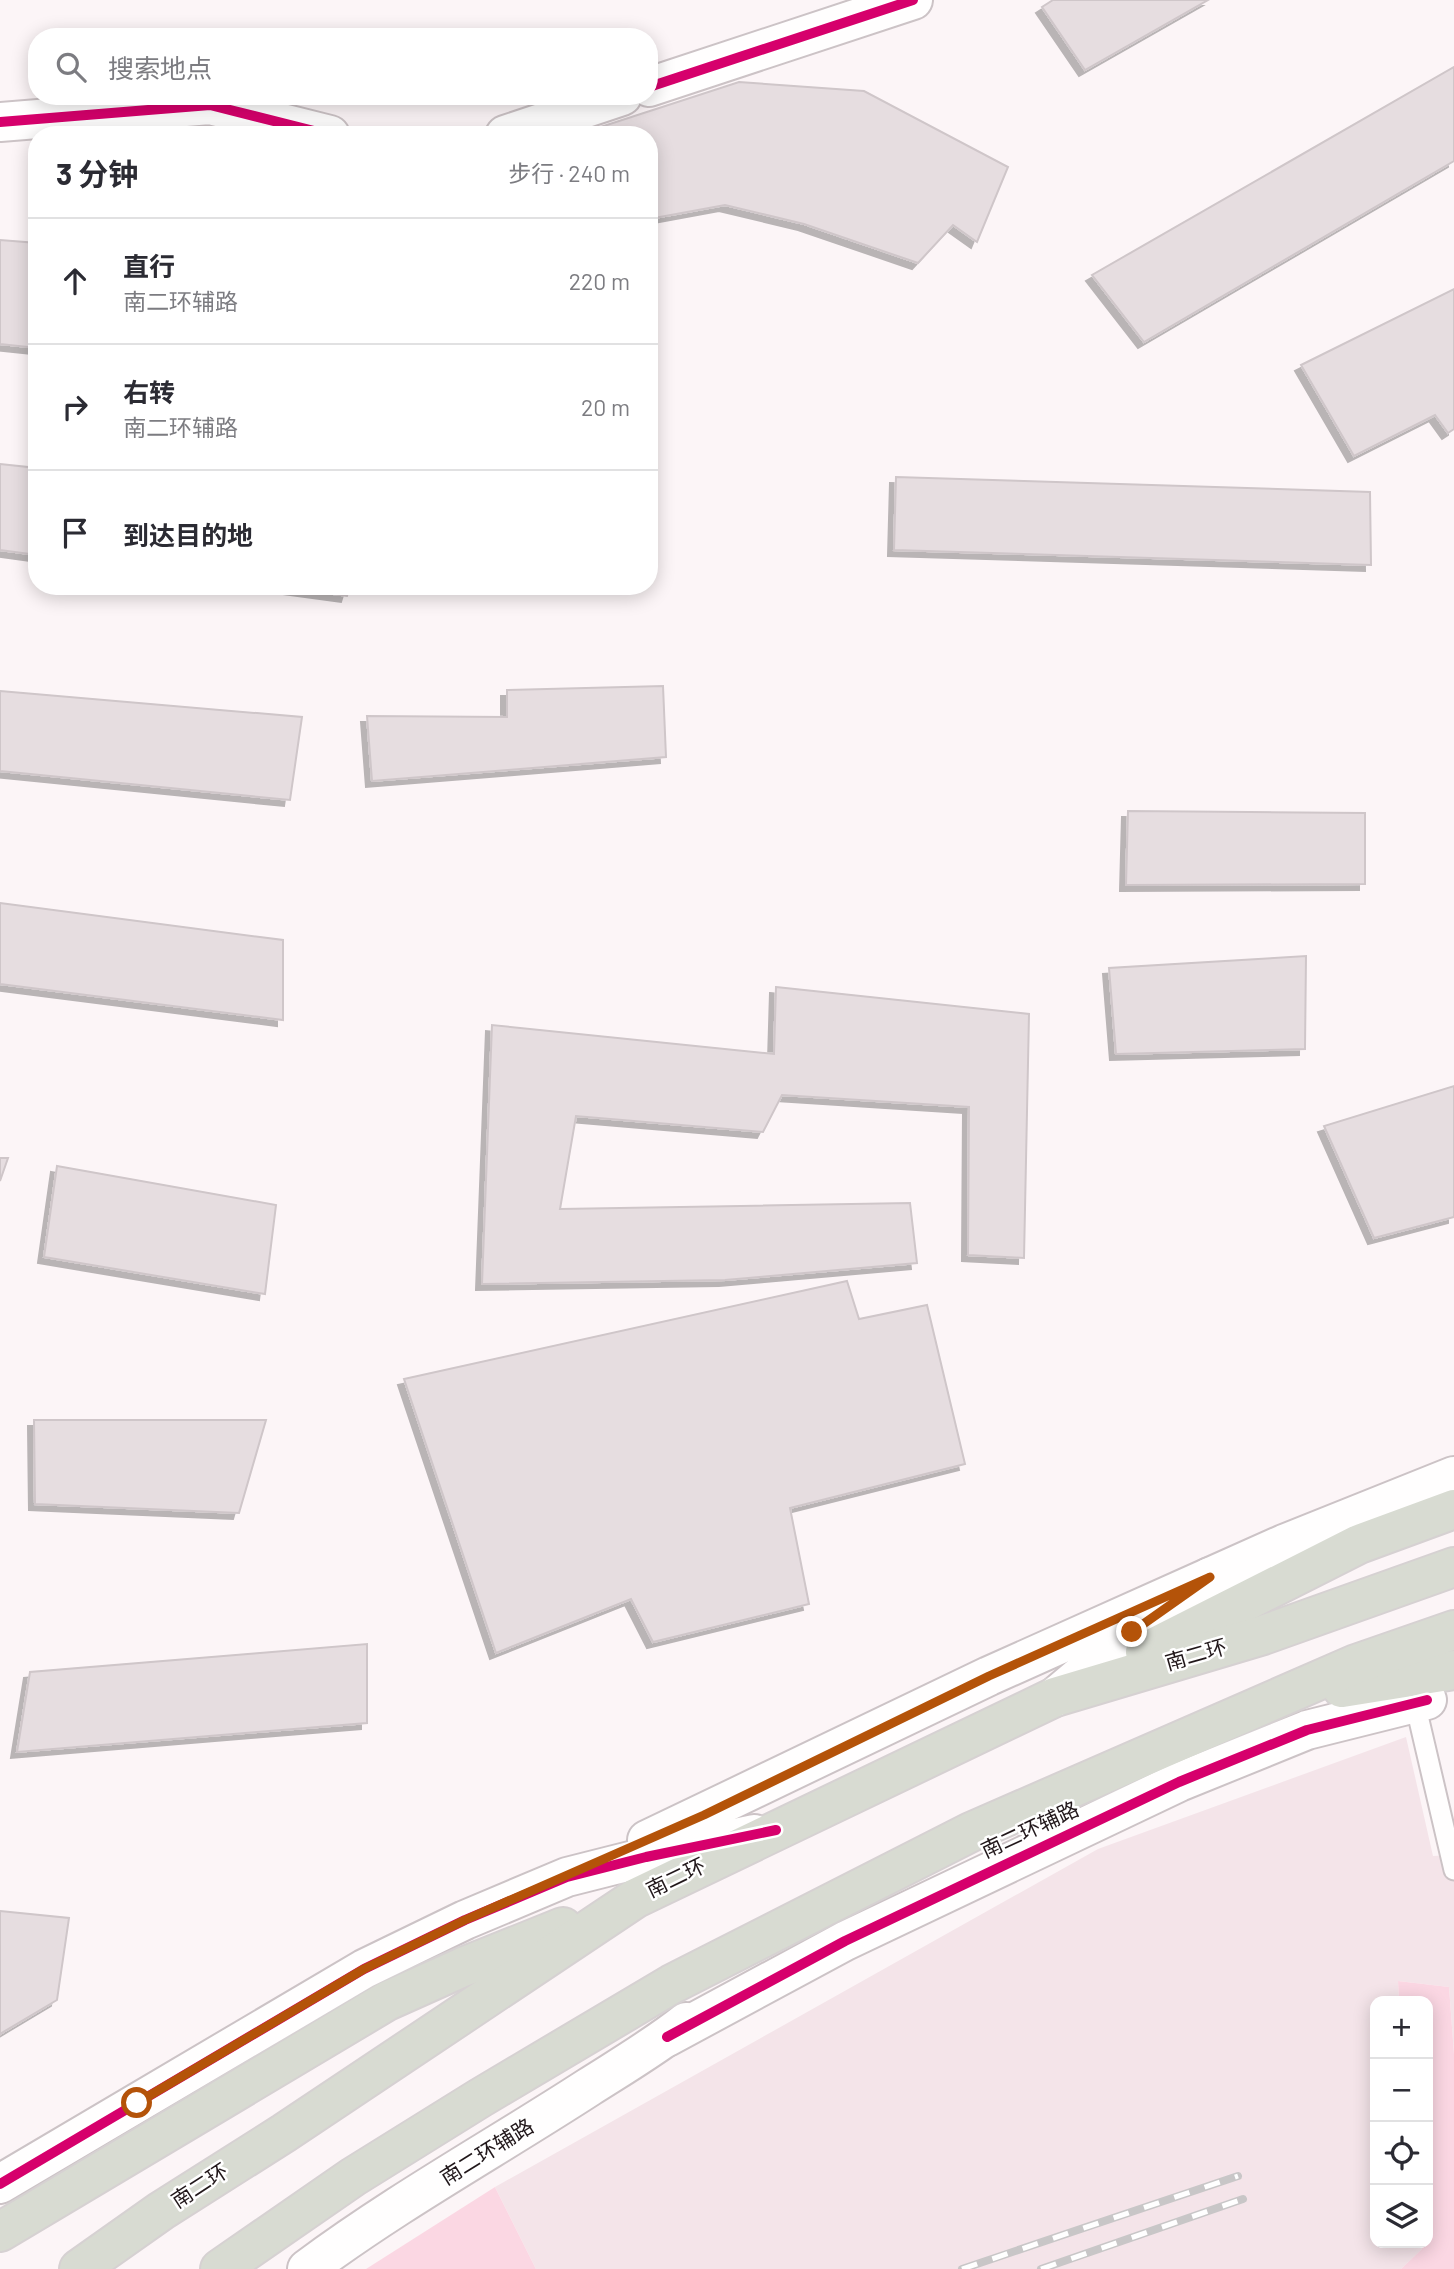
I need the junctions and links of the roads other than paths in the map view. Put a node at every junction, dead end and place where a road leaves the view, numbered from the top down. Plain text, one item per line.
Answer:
1 (913, 0) edge
2 (658, 84) edge
3 (210, 105) edge
4 (210, 105) edge
5 (595, 105) edge
6 (0, 122) edge
7 (294, 126) edge
8 (532, 126) edge
9 (1454, 1476) edge
10 (1454, 1509) edge
11 (1454, 1567) edge
12 (1210, 1577) junction
13 (1454, 1630) edge
14 (1454, 1670) edge
15 (1055, 1697) junction
16 (1432, 1700) edge
17 (1261, 1705) junction
18 (776, 1830) junction
19 (1454, 1868) edge
20 (567, 1877) junction
21 (636, 1898) junction
22 (815, 1911) junction
23 (667, 2037) junction
24 (0, 2183) edge
25 (0, 2232) edge
26 (79, 2269) edge
27 (220, 2269) edge
28 (307, 2269) edge

1 - 2 street
3 - 7 street
4 - 6 street
5 - 8 street
9 - 12 street
10 - 15 highway
11 - 15 highway, 南二环
12 - 15 street
12 - 20 street
13 - 17 highway
14 - 17 highway
15 - 18 highway, 南二环
16 - 17 street
16 - 19 lane
16 - 23 street, 南二环辅路
17 - 22 highway
18 - 20 street
18 - 21 highway, 南二环
20 - 24 street
21 - 25 highway
21 - 26 highway, 南二环
22 - 23 street, 南二环辅路
22 - 27 highway
23 - 28 street, 南二环辅路

